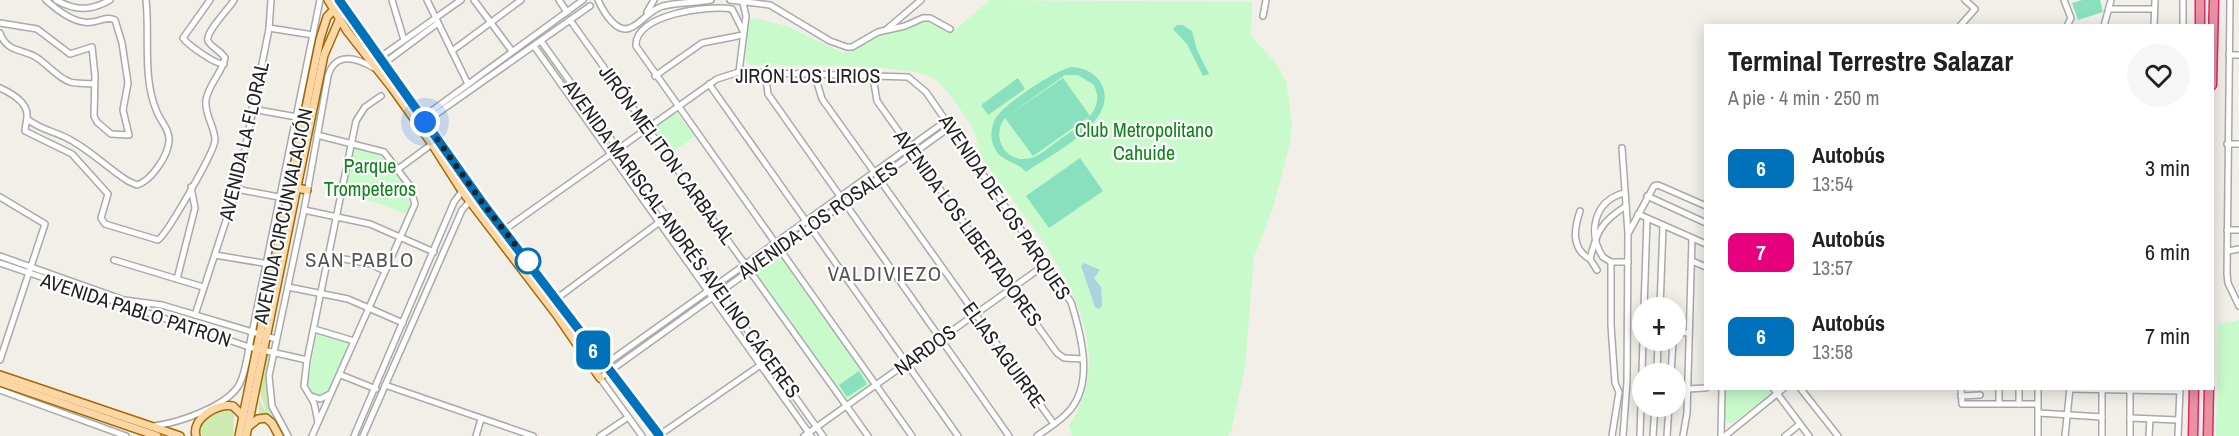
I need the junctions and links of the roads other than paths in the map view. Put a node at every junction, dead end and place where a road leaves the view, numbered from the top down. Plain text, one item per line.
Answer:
1 (46, 0) edge
2 (56, 0) edge
3 (110, 0) edge
4 (146, 0) edge
5 (210, 0) edge
6 (234, 0) edge
7 (271, 0) edge
8 (320, 0) edge
9 (328, 0) edge
10 (392, 0) edge
11 (427, 0) edge
12 (461, 0) edge
13 (474, 0) edge
14 (559, 0) edge
15 (584, 0) edge
16 (598, 0) edge
17 (654, 0) edge
18 (711, 0) edge
19 (730, 0) edge
20 (921, 0) edge
21 (1266, 0) edge
22 (1965, 0) edge
23 (2064, 0) edge
24 (2111, 0) edge
25 (2155, 0) edge
26 (2183, 0) edge
27 (2200, 0) edge
28 (2214, 0) edge
29 (2230, 0) edge
30 (340, 1) edge
31 (518, 1) edge
32 (743, 3) junction
33 (755, 4) junction
34 (590, 6) dead end
35 (333, 9) junction
36 (2109, 9) junction
37 (2154, 9) junction
38 (567, 12) junction
39 (347, 13) junction
40 (646, 13) junction
41 (746, 16) junction
42 (1263, 16) dead end
43 (339, 19) junction
44 (437, 20) junction
45 (570, 20) junction
46 (1966, 20) junction
47 (0, 23) edge
48 (491, 23) junction
49 (1962, 24) edge
50 (1969, 24) edge
51 (2068, 24) edge
52 (2105, 24) edge
53 (2154, 24) edge
54 (2183, 24) edge
55 (2200, 24) edge
56 (2213, 24) edge
57 (269, 28) junction
58 (950, 29) dead end
59 (886, 30) junction
60 (0, 33) edge
61 (743, 33) junction
62 (313, 35) junction
63 (404, 40) junction
64 (541, 41) junction
65 (534, 46) junction
66 (452, 51) junction
67 (512, 51) junction
68 (2229, 55) junction
69 (2239, 56) edge
70 (224, 64) junction
71 (380, 64) junction
72 (739, 72) junction
73 (765, 73) junction
74 (655, 76) junction
75 (815, 76) junction
76 (873, 77) junction
77 (908, 77) joint
78 (467, 83) junction
79 (94, 84) junction
80 (709, 84) junction
81 (0, 88) edge
82 (473, 90) junction
83 (381, 96) dead end
84 (677, 105) junction
85 (252, 109) junction
86 (312, 115) junction
87 (297, 117) junction
88 (321, 117) junction
89 (27, 119) junction
90 (424, 120) junction
91 (946, 121) junction
92 (647, 127) junction
93 (950, 127) junction
94 (317, 135) junction
95 (353, 142) junction
96 (432, 144) junction
97 (2227, 144) junction
98 (2239, 144) edge
99 (617, 148) junction
100 (1622, 148) dead end
101 (912, 149) junction
102 (610, 153) junction
103 (398, 169) junction
104 (876, 175) junction
105 (469, 185) junction
106 (191, 187) junction
107 (297, 188) junction
108 (236, 189) junction
109 (308, 190) junction
110 (462, 191) junction
111 (1624, 193) junction
112 (476, 195) junction
113 (0, 196) edge
114 (1647, 196) junction
115 (279, 198) junction
116 (842, 199) junction
117 (469, 201) junction
118 (1704, 205) edge
119 (1626, 206) junction
120 (304, 210) junction
121 (1580, 211) dead end
122 (1638, 214) junction
123 (338, 216) junction
124 (667, 217) junction
125 (1647, 219) junction
126 (660, 222) junction
127 (1704, 222) edge
128 (808, 224) junction
129 (1663, 226) junction
130 (504, 230) junction
131 (2227, 230) junction
132 (2239, 230) edge
133 (1628, 233) junction
134 (402, 237) junction
135 (1692, 238) junction
136 (1595, 239) junction
137 (1704, 243) edge
138 (776, 246) junction
139 (2239, 249) edge
140 (2228, 251) junction
141 (434, 252) junction
142 (215, 255) junction
143 (0, 256) edge
144 (329, 256) junction
145 (1590, 259) junction
146 (114, 260) dead end
147 (1692, 261) junction
148 (1611, 262) junction
149 (1628, 262) junction
150 (0, 264) edge
151 (1046, 264) junction
152 (270, 265) junction
153 (1704, 266) edge
154 (30, 267) junction
155 (747, 267) junction
156 (1597, 270) dead end
157 (385, 272) junction
158 (28, 274) junction
159 (423, 274) junction
160 (431, 278) junction
161 (177, 279) junction
162 (203, 287) junction
163 (288, 287) junction
164 (718, 288) junction
165 (1012, 288) junction
166 (321, 293) junction
167 (711, 293) junction
168 (1644, 297) edge
169 (1660, 297) edge
170 (556, 299) junction
171 (2239, 306) edge
172 (369, 308) junction
173 (195, 315) junction
174 (975, 315) junction
175 (402, 323) junction
176 (410, 327) junction
177 (314, 329) junction
178 (1688, 333) joint
179 (259, 335) junction
180 (942, 338) junction
181 (276, 339) junction
182 (354, 341) junction
183 (252, 348) junction
184 (264, 351) junction
185 (1643, 351) edge
186 (274, 353) junction
187 (1083, 359) junction
188 (0, 360) edge
189 (307, 360) junction
190 (768, 360) junction
191 (907, 364) junction
192 (760, 365) junction
193 (607, 368) junction
194 (341, 375) junction
195 (598, 375) junction
196 (1, 381) edge
197 (385, 385) junction
198 (876, 385) junction
199 (374, 388) junction
200 (1687, 388) junction
201 (1704, 388) edge
202 (1722, 390) edge
203 (1802, 390) edge
204 (1961, 390) edge
205 (1999, 390) edge
206 (2019, 390) edge
207 (2038, 390) edge
208 (2070, 390) edge
209 (2102, 390) edge
210 (2130, 390) edge
211 (2180, 390) edge
212 (2194, 390) edge
213 (2209, 390) edge
214 (333, 391) junction
215 (1775, 391) edge
216 (382, 392) junction
217 (1980, 392) edge
218 (309, 395) junction
219 (40, 396) junction
220 (1961, 396) junction
221 (25, 399) junction
222 (1980, 403) junction
223 (1999, 404) junction
224 (2019, 404) junction
225 (2037, 404) junction
226 (847, 406) junction
227 (2038, 413) junction
228 (243, 416) junction
229 (2067, 416) junction
230 (1654, 417) edge
231 (1668, 417) edge
232 (2102, 417) junction
233 (627, 418) junction
234 (2130, 418) junction
235 (482, 419) junction
236 (2150, 419) junction
237 (1722, 420) junction
238 (2178, 420) junction
239 (1054, 424) junction
240 (1800, 424) junction
241 (153, 426) junction
242 (1736, 426) junction
243 (249, 427) junction
244 (317, 427) junction
245 (817, 427) junction
246 (112, 433) edge
247 (808, 435) edge
248 (126, 436) edge
249 (155, 436) edge
250 (180, 436) edge
251 (196, 436) edge
252 (239, 436) edge
253 (246, 436) edge
254 (279, 436) edge
255 (288, 436) edge
256 (312, 436) edge
257 (354, 436) edge
258 (363, 436) edge
259 (476, 436) edge
260 (533, 436) edge
261 (600, 436) edge
262 (642, 436) edge
263 (658, 436) edge
264 (823, 436) edge
265 (868, 436) edge
266 (912, 436) edge
267 (958, 436) edge
268 (1009, 436) edge
269 (1037, 436) edge
270 (1612, 436) edge
271 (1623, 436) edge
272 (1640, 436) edge
273 (1653, 436) edge
274 (1667, 436) edge
275 (1683, 436) edge
276 (1723, 436) edge
277 (1785, 436) edge
278 (1809, 436) edge
279 (1838, 436) edge
280 (2038, 436) edge
281 (2066, 436) edge
282 (2102, 436) edge
283 (2130, 436) edge
284 (2150, 436) edge
285 (2178, 436) edge
286 (2193, 436) edge
287 (2208, 436) edge

1 - 79 street
2 - 3 street
4 - 89 street
5 - 70 street
6 - 70 street
7 - 57 street, AVENIDA LA FLORAL
8 - 62 street
9 - 35 main road
10 - 63 street
11 - 44 street
12 - 44 street
13 - 48 street
14 - 38 street
15 - 38 street
16 - 40 street
17 - 40 street
18 - 40 street
19 - 32 street
20 - 59 street
21 - 42 street
22 - 46 street
23 - 51 street
24 - 36 street
25 - 37 street
26 - 54 street
27 - 55 highway
28 - 56 highway
29 - 68 street
30 - 35 main road, AVENIDA CIRCUNVALACIÓN
30 - 39 main road
31 - 48 street
32 - 33 street
32 - 41 street
33 - 41 street
33 - 59 street
34 - 45 street
35 - 43 main road
35 - 152 main road, AVENIDA CIRCUNVALACIÓN
36 - 37 street
36 - 52 street
37 - 53 street
38 - 67 street
39 - 43 main road
39 - 71 main road
41 - 61 street
43 - 71 main road
43 - 86 main road, AVENIDA CIRCUNVALACIÓN
44 - 63 street
44 - 66 street
44 - 71 street
45 - 64 street
45 - 92 street, JIRÓN MELITON CARBAJAL
46 - 49 street
46 - 50 street
47 - 79 street
48 - 66 street
48 - 67 street
57 - 62 street
57 - 85 street, AVENIDA LA FLORAL
58 - 59 street
60 - 79 street
61 - 72 street
61 - 74 street
61 - 74 street
62 - 87 street
63 - 71 street
64 - 65 street
64 - 99 street, AVENIDA MARISCAL ANDRÉS AVELINO CÁCERES
65 - 82 street
65 - 102 street, AVENIDA MARISCAL ANDRÉS AVELINO CÁCERES
66 - 78 street
67 - 78 street
68 - 69 street
68 - 97 street
70 - 106 street
71 - 88 street
71 - 90 main road
71 - 96 main road
72 - 73 street, JIRÓN LOS LIRIOS
72 - 80 street, JIRÓN LOS LIRIOS
73 - 75 street, JIRÓN LOS LIRIOS
73 - 116 street
74 - 84 street
75 - 76 street, JIRÓN LOS LIRIOS
75 - 104 street, ELIAS AGUIRRE
76 - 77 street, JIRÓN LOS LIRIOS
76 - 101 street, AVENIDA LOS LIBERTADORES
77 - 91 street, AVENIDA DE LOS PARQUES
78 - 82 street
78 - 90 street
80 - 84 street, JIRÓN LOS LIRIOS
80 - 128 street
81 - 89 street
82 - 90 street
83 - 95 street
84 - 92 street, JIRÓN LOS LIRIOS
84 - 138 street
85 - 87 street
85 - 108 street, AVENIDA LA FLORAL
86 - 88 main road
86 - 107 main road, AVENIDA CIRCUNVALACIÓN
87 - 115 street
88 - 94 street
89 - 106 street
90 - 105 main road
91 - 93 street, AVENIDA DE LOS PARQUES
91 - 101 street, AVENIDA LOS ROSALES
92 - 99 street, JIRÓN LOS LIRIOS
92 - 155 street, JIRÓN MELITON CARBAJAL
93 - 101 street, AVENIDA LOS ROSALES
93 - 151 street, AVENIDA DE LOS PARQUES
94 - 95 street
94 - 109 street
95 - 103 street
95 - 123 street
96 - 103 street
96 - 110 main road
97 - 98 street
97 - 131 street
99 - 102 street, JIRÓN LOS LIRIOS
99 - 124 street, AVENIDA MARISCAL ANDRÉS AVELINO CÁCERES
100 - 111 street
101 - 104 street, AVENIDA LOS ROSALES
101 - 165 street, AVENIDA LOS LIBERTADORES
102 - 126 street, AVENIDA MARISCAL ANDRÉS AVELINO CÁCERES
102 - 130 street, JIRÓN LOS LIRIOS
103 - 134 street
104 - 116 street, AVENIDA LOS ROSALES
104 - 174 street, ELIAS AGUIRRE
105 - 110 street
105 - 112 main road
106 - 161 street
107 - 109 main road
107 - 179 main road, AVENIDA CIRCUNVALACIÓN
108 - 115 street
108 - 142 street, AVENIDA LA FLORAL
109 - 120 street
110 - 117 main road
110 - 141 street
111 - 119 street
111 - 136 street
112 - 117 street
112 - 130 main road
113 - 154 street
114 - 118 street
114 - 122 street
114 - 127 street
115 - 152 street
116 - 128 street, AVENIDA LOS ROSALES
116 - 180 street
117 - 160 street
117 - 195 main road
119 - 133 street
119 - 136 street
120 - 123 street
120 - 163 street
121 - 145 street
122 - 125 street
122 - 133 street
123 - 134 street
123 - 144 street
124 - 126 street
124 - 164 street, AVENIDA MARISCAL ANDRÉS AVELINO CÁCERES
125 - 129 street
125 - 168 street
126 - 167 street, AVENIDA MARISCAL ANDRÉS AVELINO CÁCERES
126 - 170 street
128 - 138 street, AVENIDA LOS ROSALES
128 - 191 street
129 - 135 street
129 - 169 street
130 - 170 main road
131 - 132 street
131 - 140 street
133 - 149 street
134 - 141 street
134 - 157 street
135 - 137 street
135 - 147 street
136 - 145 street
136 - 148 street
138 - 155 street, AVENIDA LOS ROSALES
138 - 198 street
139 - 140 street
140 - 171 street
141 - 159 street
142 - 152 street
142 - 162 street, AVENIDA LA FLORAL
143 - 154 street, AVENIDA PABLO PATRON
144 - 157 street
144 - 166 street
145 - 156 street
146 - 161 street
147 - 153 street
147 - 178 street
148 - 149 street
148 - 270 street
149 - 271 street
150 - 158 street, AVENIDA PABLO PATRON
151 - 165 street, NARDOS
151 - 187 street, AVENIDA DE LOS PARQUES
152 - 179 main road, AVENIDA CIRCUNVALACIÓN
154 - 158 street
154 - 173 street, AVENIDA PABLO PATRON
155 - 164 street, AVENIDA LOS ROSALES
155 - 226 street, JIRÓN MELITON CARBAJAL
157 - 172 street
158 - 183 street, AVENIDA PABLO PATRON
158 - 188 street
159 - 160 street
159 - 175 street
160 - 176 street
161 - 162 street
162 - 173 street, AVENIDA LA FLORAL
163 - 166 street
163 - 181 street
164 - 167 street, AVENIDA LOS ROSALES
164 - 190 street, AVENIDA MARISCAL ANDRÉS AVELINO CÁCERES
165 - 174 street, NARDOS
165 - 187 street, AVENIDA LOS LIBERTADORES
166 - 172 street
166 - 177 street
167 - 192 street, AVENIDA MARISCAL ANDRÉS AVELINO CÁCERES
167 - 193 street, AVENIDA LOS ROSALES
170 - 193 main road
172 - 175 street
172 - 182 street
173 - 179 street, AVENIDA PABLO PATRON
174 - 180 street, NARDOS
174 - 239 street, ELIAS AGUIRRE
175 - 176 street
175 - 199 street
176 - 197 street
177 - 182 street
177 - 189 street
178 - 200 street
179 - 181 street, AVENIDA PABLO PATRON
179 - 183 main road, AVENIDA CIRCUNVALACIÓN
179 - 184 main road, AVENIDA CIRCUNVALACIÓN
180 - 191 street, NARDOS
180 - 268 street
181 - 186 street
182 - 194 street
183 - 184 street, AVENIDA PABLO PATRON
183 - 228 main road, AVENIDA CIRCUNVALACIÓN
183 - 241 street
184 - 186 street, AVENIDA PABLO PATRON
184 - 243 main road, AVENIDA CIRCUNVALACIÓN
185 - 272 street
186 - 189 street, AVENIDA PABLO PATRON
186 - 255 street
187 - 239 street, AVENIDA DE LOS PARQUES
189 - 218 street
190 - 192 street
190 - 245 street, AVENIDA MARISCAL ANDRÉS AVELINO CÁCERES
191 - 198 street, NARDOS
191 - 267 street
192 - 247 street, AVENIDA MARISCAL ANDRÉS AVELINO CÁCERES
192 - 263 street
193 - 195 street, AVENIDA LOS ROSALES
193 - 263 street
194 - 199 street
194 - 214 street
195 - 233 street
196 - 219 main road
196 - 221 street
196 - 241 main road
197 - 216 street
197 - 235 street
198 - 226 street, NARDOS
198 - 266 street
199 - 216 street
199 - 257 street
200 - 201 street
200 - 275 street
202 - 237 street
203 - 279 street
204 - 220 street
205 - 223 street
206 - 224 street
207 - 225 street
208 - 229 street
209 - 232 street
210 - 234 street
211 - 238 street
212 - 286 highway
213 - 287 highway
214 - 218 street
214 - 244 street
215 - 240 street
215 - 242 street
216 - 258 street
217 - 220 street
217 - 222 street
218 - 244 street
219 - 221 main road
219 - 249 main road
220 - 222 street
221 - 246 street
222 - 223 street
223 - 224 street
224 - 225 street
225 - 227 street
226 - 245 street, NARDOS
226 - 265 street, JIRÓN MELITON CARBAJAL
227 - 229 street
227 - 280 street
228 - 251 main road
228 - 252 main road, AVENIDA CIRCUNVALACIÓN
229 - 232 street
229 - 281 street
230 - 273 street
231 - 274 street
232 - 282 street
233 - 261 street
233 - 262 street
234 - 236 street
234 - 283 street
235 - 259 street
235 - 260 street
236 - 238 street
236 - 284 street
237 - 242 street
237 - 276 street
238 - 285 street
239 - 269 street, AVENIDA DE LOS PARQUES
240 - 277 street
240 - 278 street
241 - 250 main road
242 - 276 street
243 - 253 main road, AVENIDA CIRCUNVALACIÓN
243 - 254 main road
244 - 256 street
245 - 247 street, NARDOS
245 - 264 street, AVENIDA MARISCAL ANDRÉS AVELINO CÁCERES
246 - 248 street

